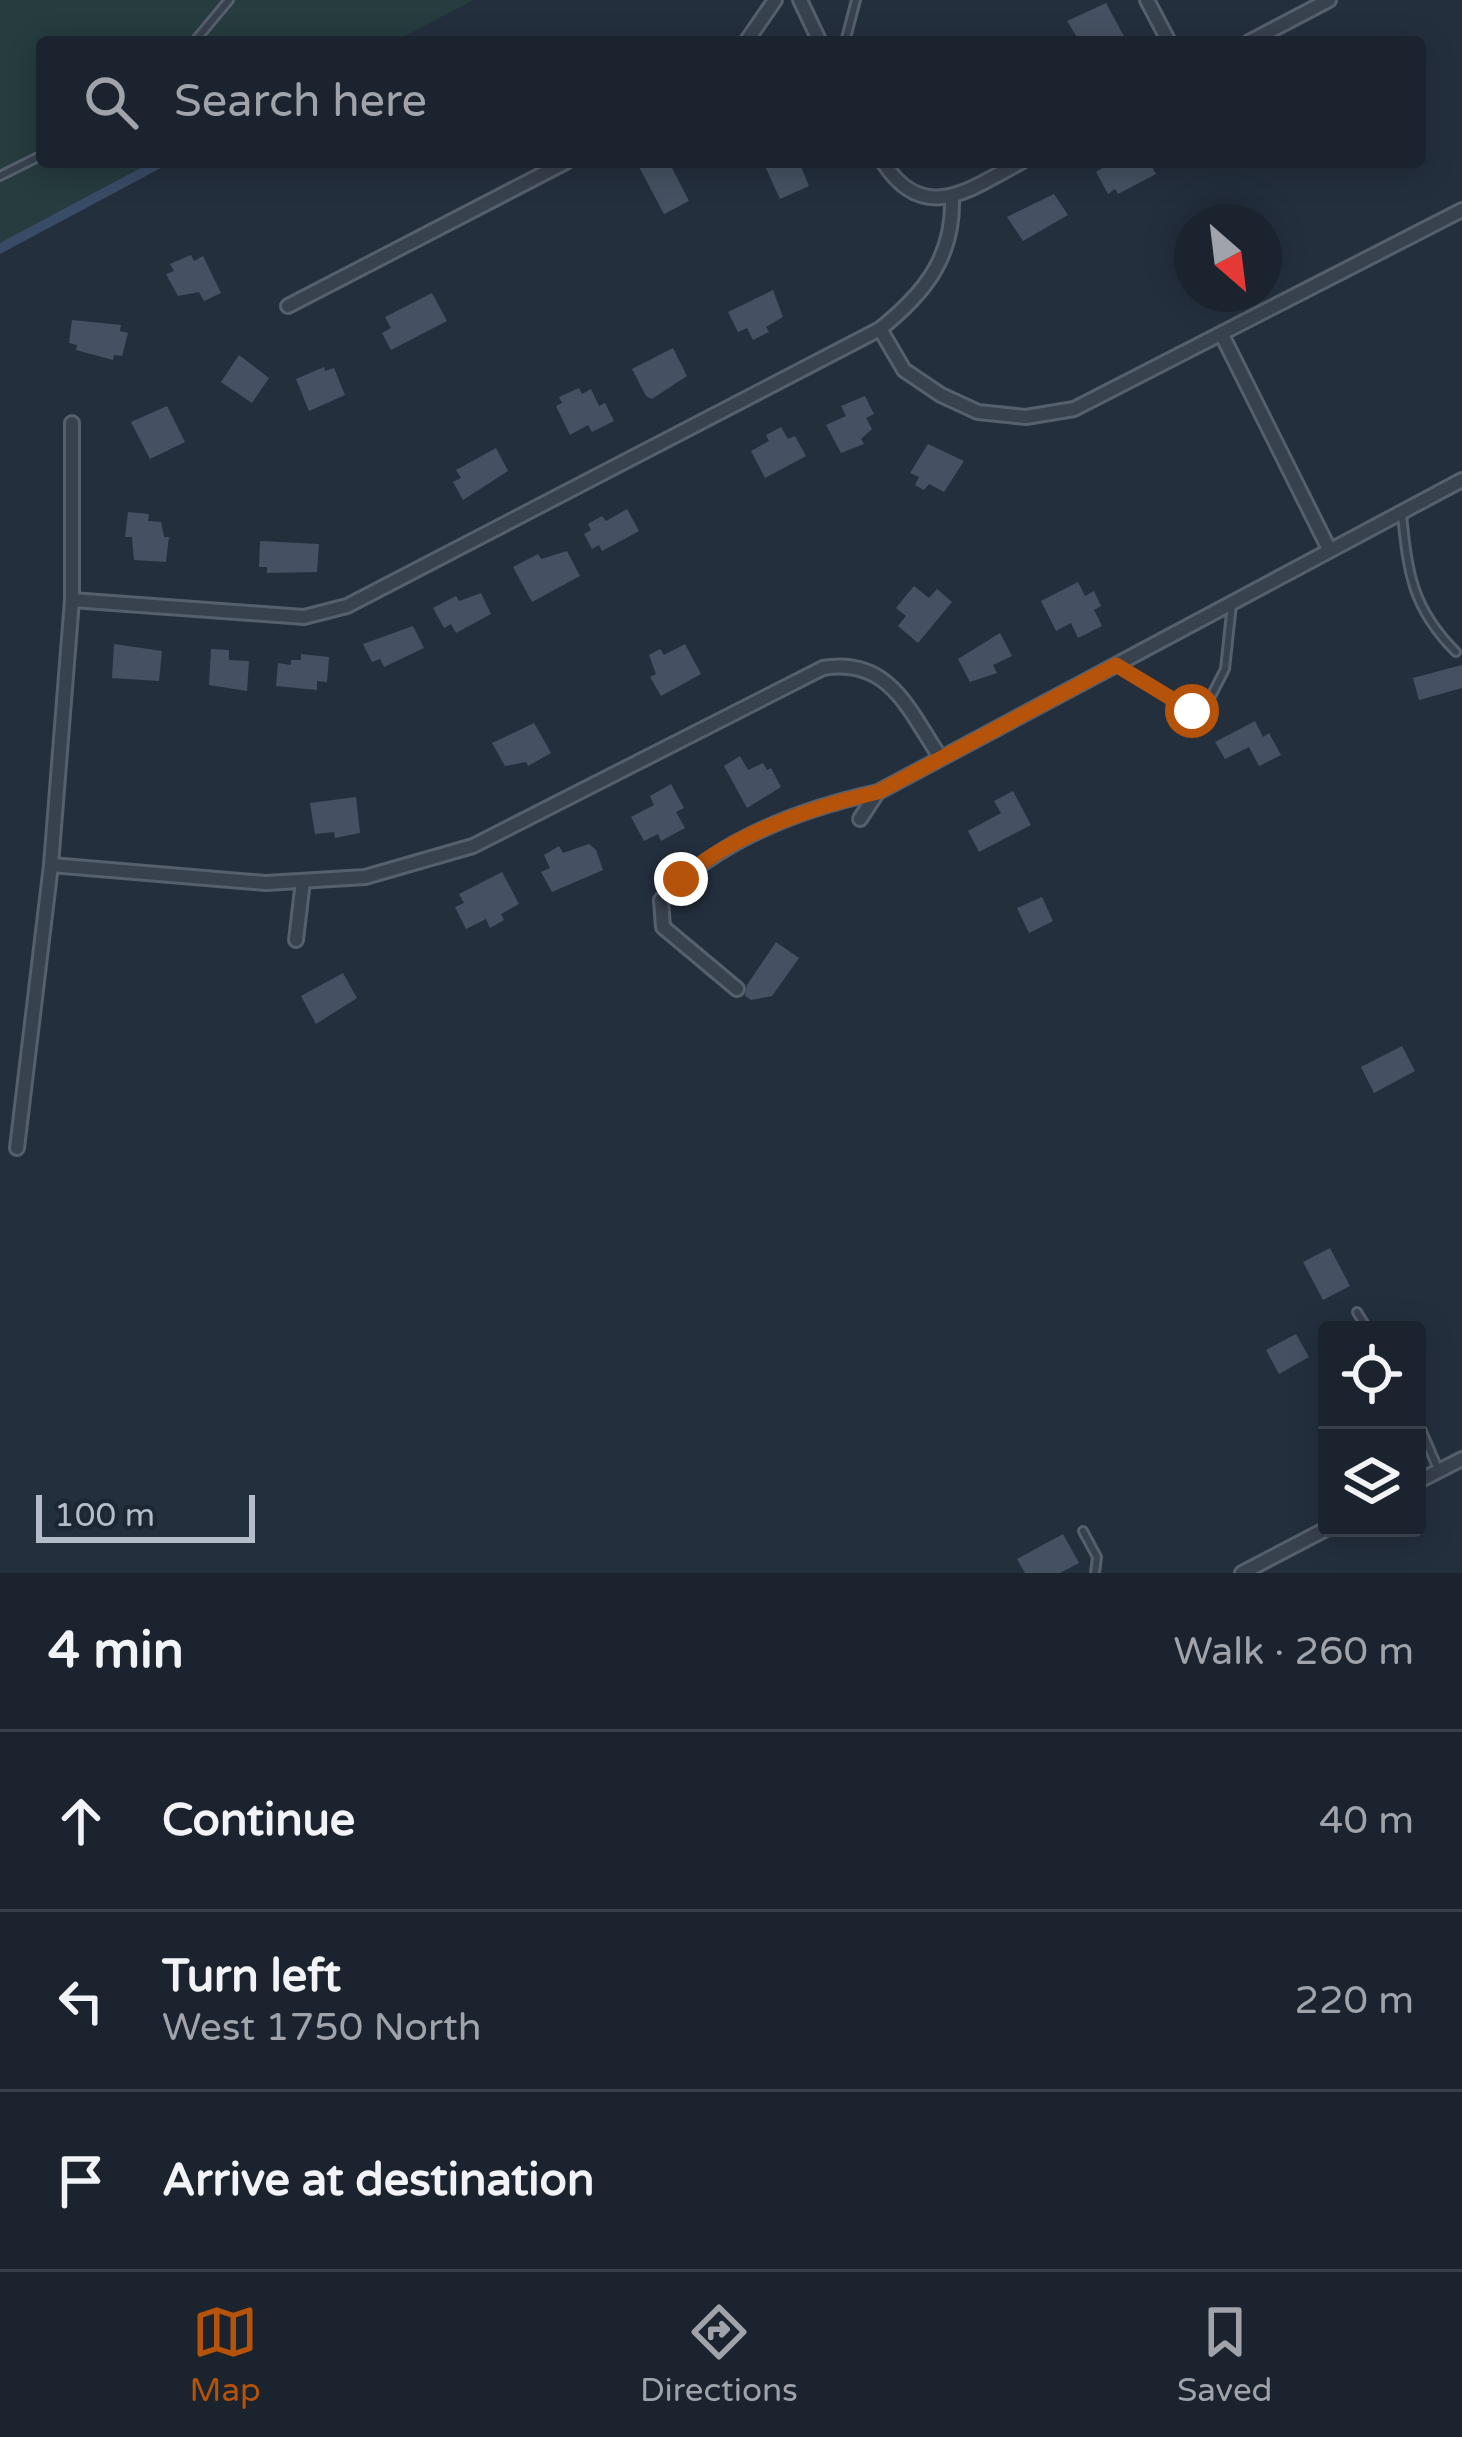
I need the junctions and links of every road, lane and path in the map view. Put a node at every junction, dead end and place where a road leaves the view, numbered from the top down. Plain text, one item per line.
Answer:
1 (229, 0) edge
2 (775, 0) edge
3 (800, 0) edge
4 (856, 0) edge
5 (1147, 0) edge
6 (1329, 0) edge
7 (199, 36) edge
8 (750, 36) edge
9 (817, 36) edge
10 (847, 36) edge
11 (1165, 36) edge
12 (1260, 36) edge
13 (36, 158) edge
14 (554, 168) edge
15 (888, 168) edge
16 (1010, 168) edge
17 (0, 176) edge
18 (952, 198) junction
19 (1462, 210) edge
20 (288, 306) dead end
21 (880, 329) junction
22 (1222, 335) junction
23 (72, 423) dead end
24 (1462, 480) edge
25 (1401, 511) junction
26 (1329, 548) junction
27 (72, 600) junction
28 (1233, 601) junction
29 (1456, 652) dead end
30 (1116, 665) junction
31 (940, 757) junction
32 (878, 792) junction
33 (860, 819) dead end
34 (51, 865) junction
35 (303, 881) junction
36 (296, 940) dead end
37 (737, 988) dead end
38 (17, 1148) dead end
39 (1357, 1312) dead end
40 (1362, 1321) edge
41 (1421, 1429) edge
42 (1462, 1459) edge
43 (1439, 1471) junction
44 (1426, 1478) edge
45 (1083, 1532) dead end
46 (1318, 1533) edge
47 (1095, 1573) edge
48 (1242, 1573) edge

1 - 7 lane
2 - 8 street
3 - 9 street
4 - 10 lane
5 - 11 street
6 - 12 street
13 - 17 lane
14 - 20 street
15 - 18 street
16 - 18 street
18 - 21 street
19 - 22 street
21 - 22 street
21 - 27 street
22 - 26 street
23 - 27 street
24 - 25 street
25 - 26 street
25 - 29 lane
26 - 28 street
27 - 34 street
28 - 30 street
28 - 30 lane
30 - 31 street
31 - 32 street
31 - 35 street
32 - 33 street
32 - 37 street
34 - 35 street
34 - 38 street
35 - 36 street
39 - 40 lane
41 - 43 lane
42 - 43 street
43 - 44 street
45 - 47 lane
46 - 48 street

